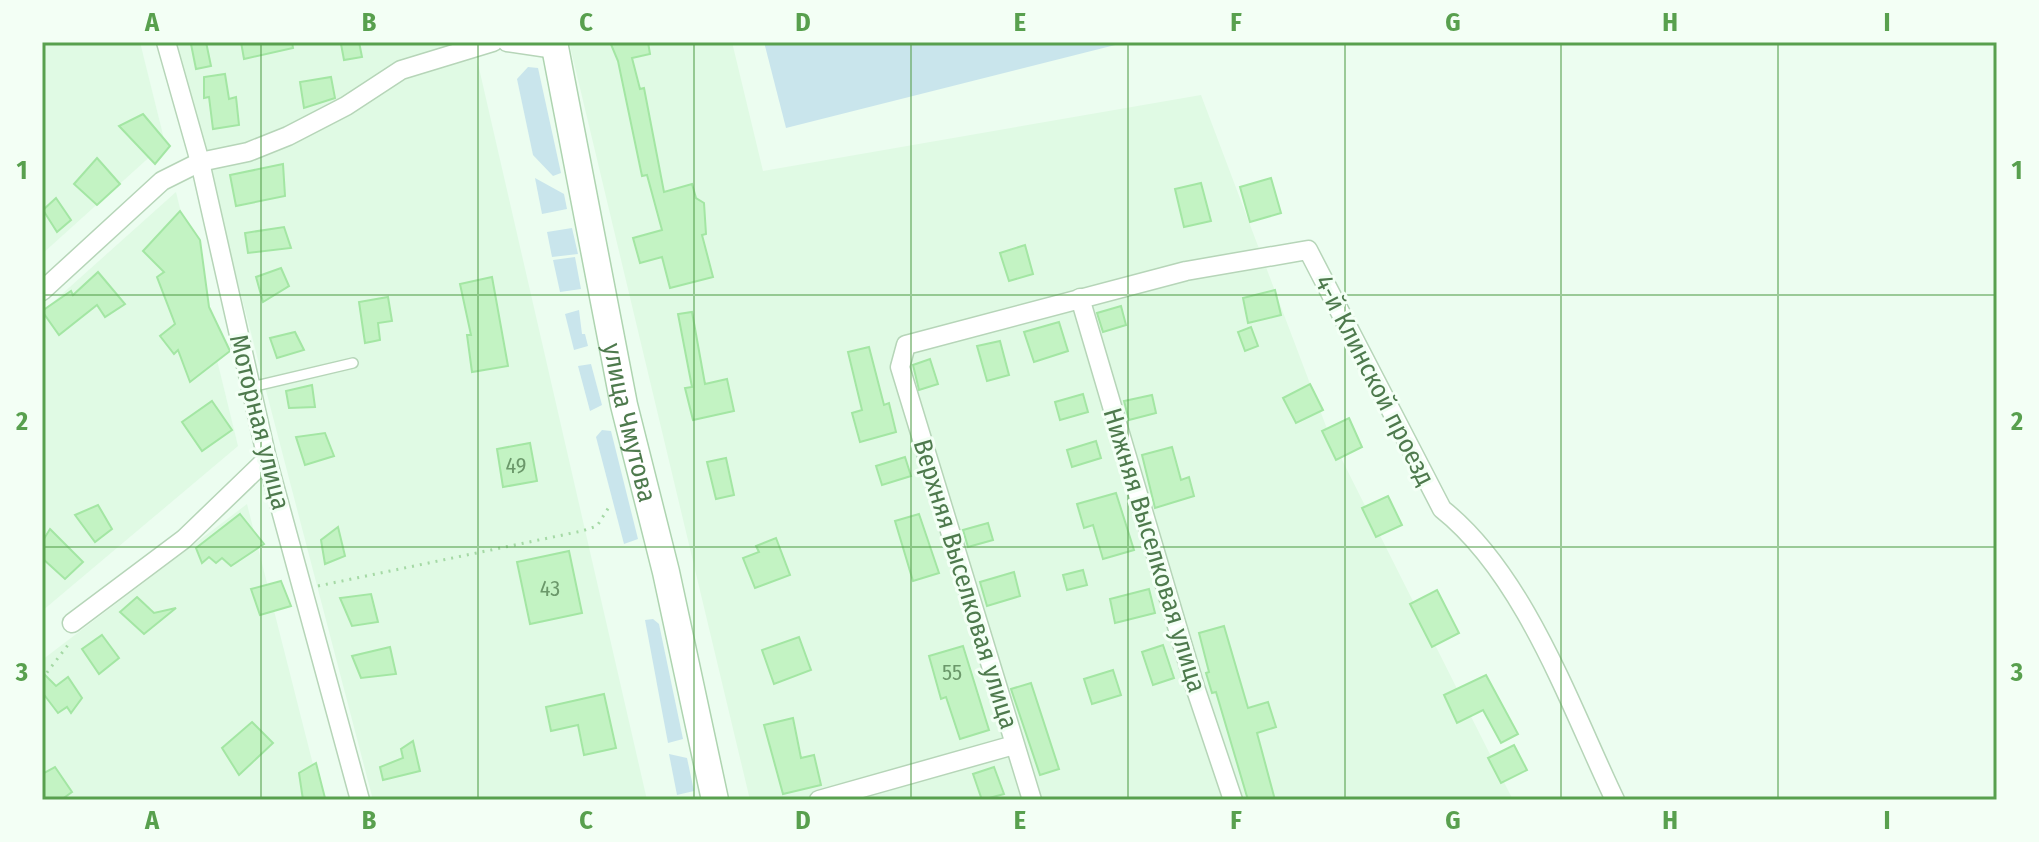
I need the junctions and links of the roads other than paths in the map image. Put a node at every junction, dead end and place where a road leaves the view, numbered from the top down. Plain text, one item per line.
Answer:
1 (166, 42) edge
2 (493, 42) edge
3 (507, 42) edge
4 (554, 46) edge
5 (200, 162) junction
6 (42, 291) edge
7 (1080, 298) junction
8 (353, 363) dead end
9 (900, 367) joint
10 (251, 387) junction
11 (267, 459) junction
12 (72, 623) road end
13 (1014, 745) junction
14 (360, 800) edge
15 (715, 800) edge
16 (819, 800) edge
17 (1032, 800) edge
18 (1233, 800) edge
19 (1615, 800) edge

1 - 5 street, Моторная улица
2 - 5 street
3 - 4 street
4 - 15 main road, улица Чмутова
5 - 6 street
5 - 10 street, Моторная улица
7 - 9 street, 4-й Клинской проезд
7 - 18 street, Нижняя Выселковая улица
7 - 19 street, 4-й Клинской проезд
8 - 10 lane
9 - 13 street, Верхняя Выселковая улица
10 - 11 street, Моторная улица
11 - 12 street
11 - 14 street, Моторная улица
13 - 16 street
13 - 17 street, Верхняя Выселковая улица

